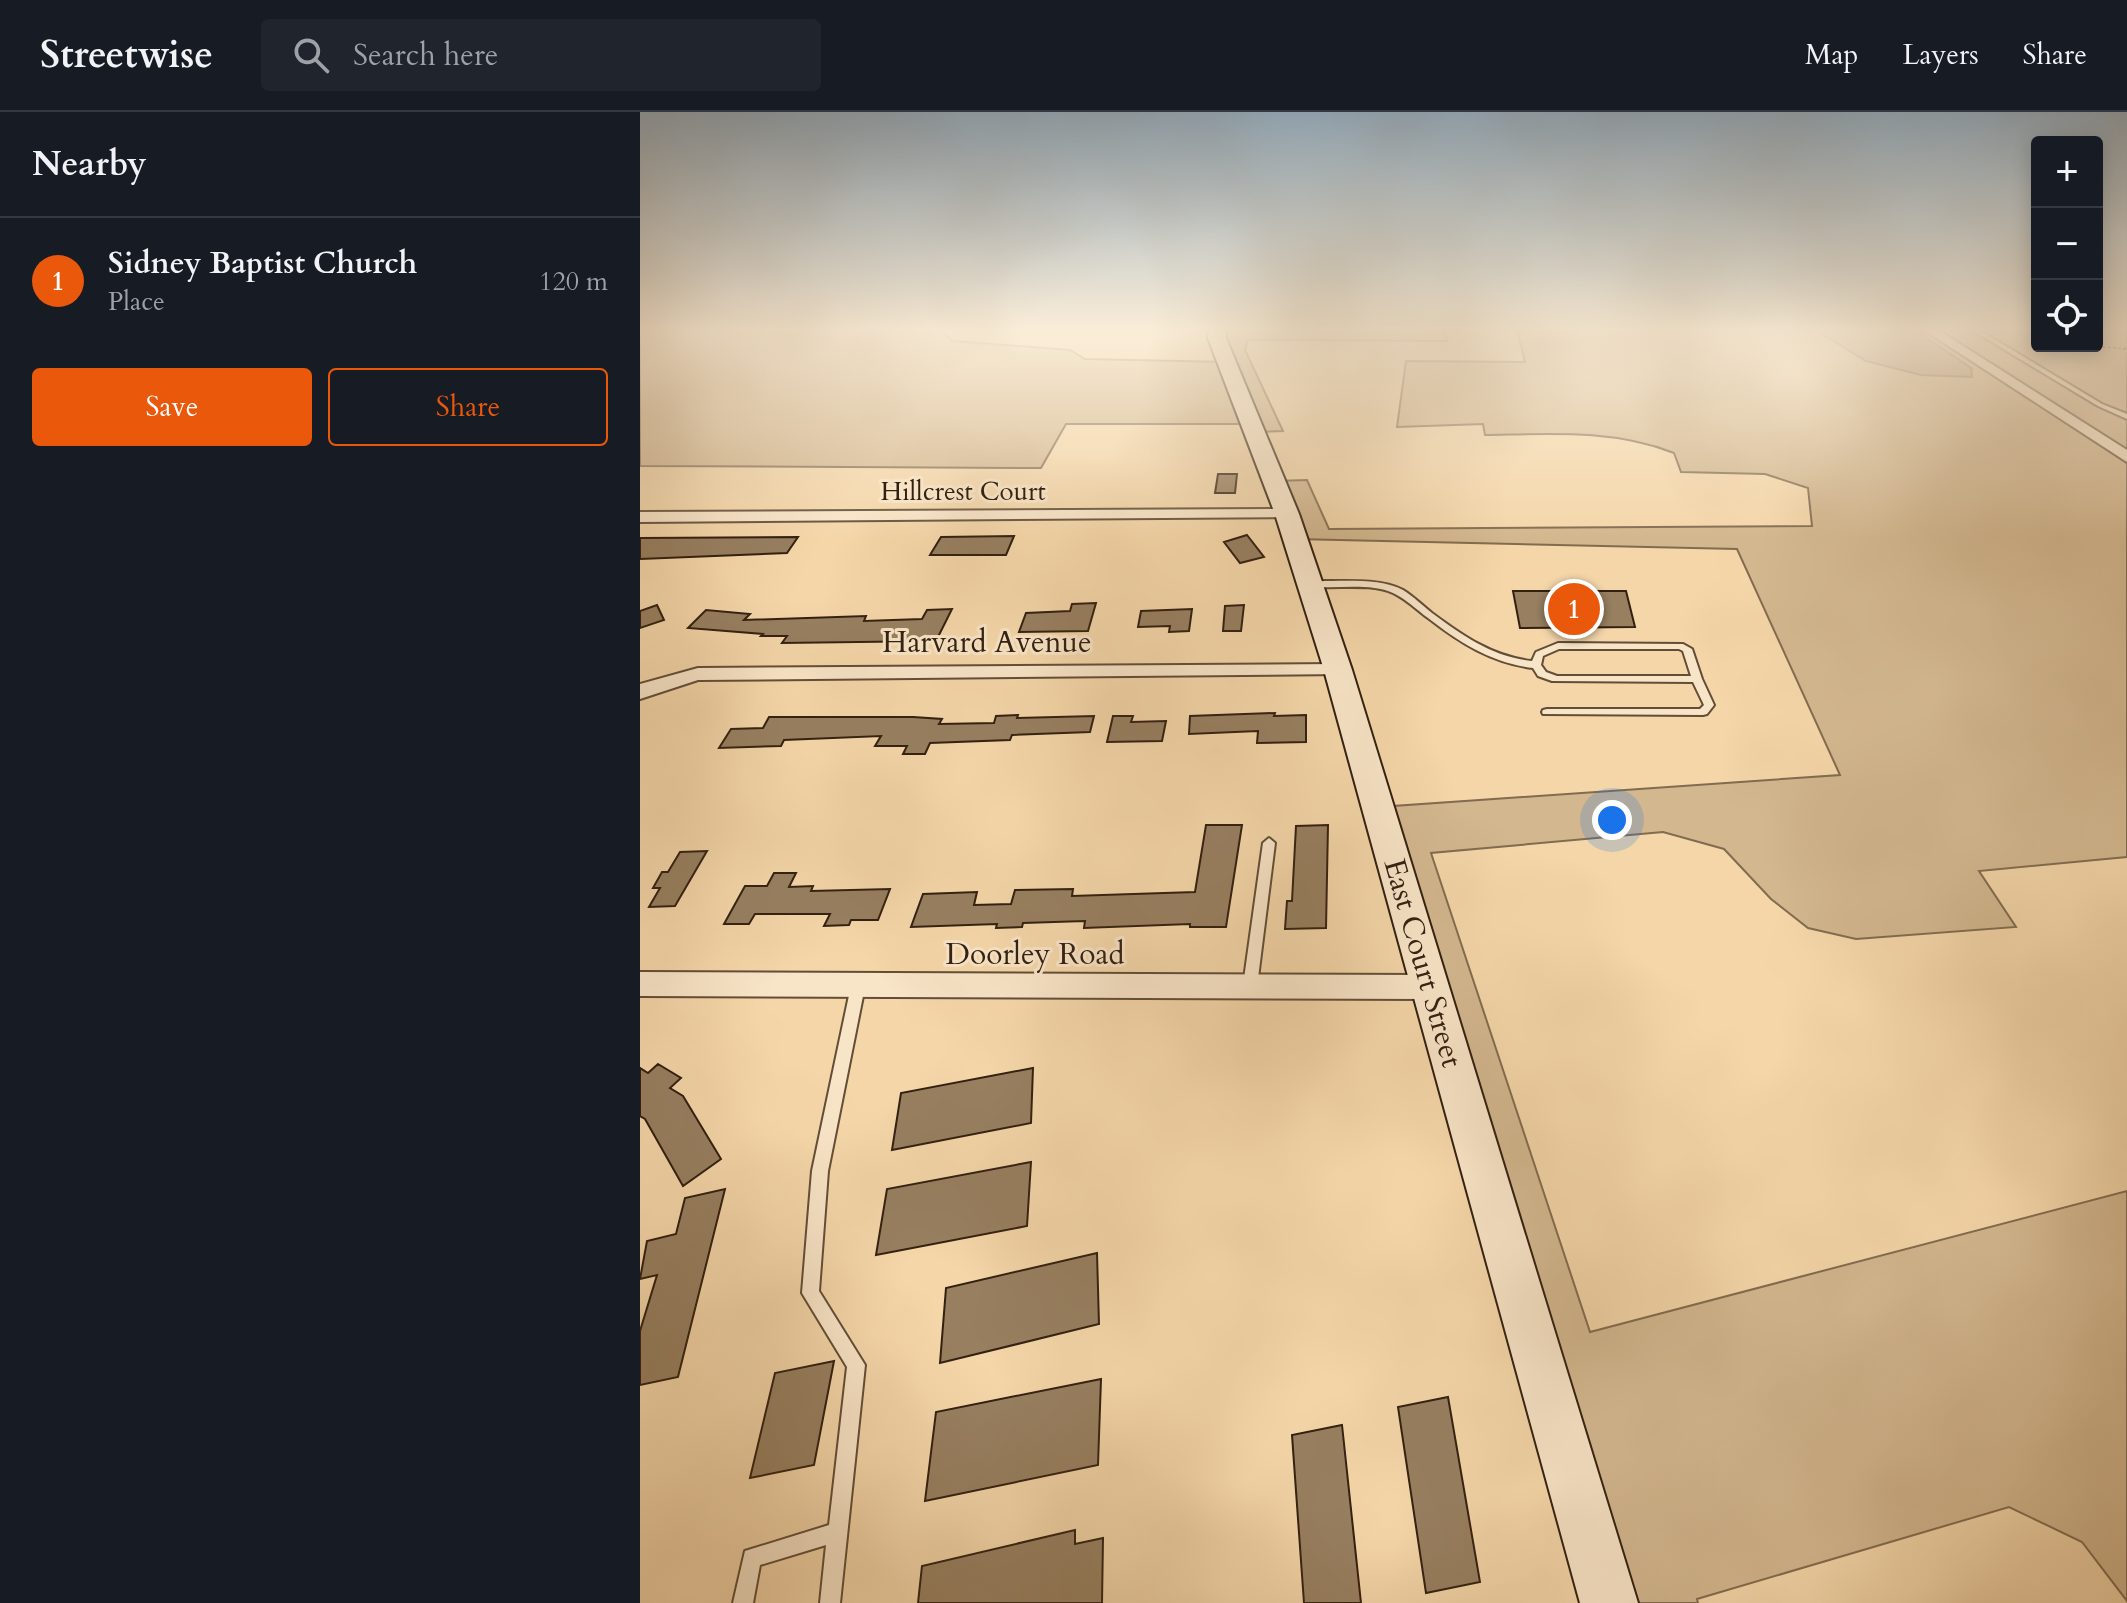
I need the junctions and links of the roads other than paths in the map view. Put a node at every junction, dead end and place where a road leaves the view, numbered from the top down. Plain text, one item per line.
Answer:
1 (1241, 400) edge
2 (2038, 400) edge
3 (2091, 400) edge
4 (2127, 417) edge
5 (2127, 457) edge
6 (1287, 514) junction
7 (640, 517) edge
8 (1310, 584) junction
9 (1536, 665) junction
10 (1338, 670) junction
11 (1697, 679) junction
12 (640, 692) edge
13 (1547, 712) dead end
14 (1269, 843) dead end
15 (640, 984) edge
16 (858, 986) junction
17 (1250, 986) junction
18 (1429, 987) junction
19 (838, 1532) junction
20 (743, 1603) edge
21 (830, 1603) edge
22 (1609, 1603) edge

1 - 6 main road, East Court Street
2 - 5 street
3 - 4 lane
6 - 7 street, Hillcrest Court
6 - 8 main road, East Court Street
8 - 9 lane
8 - 10 main road, East Court Street
9 - 11 lane
9 - 11 lane
10 - 12 street, Harvard Avenue
10 - 18 main road, East Court Street
11 - 13 lane
14 - 17 lane
15 - 16 street, Doorley Road
16 - 17 street, Doorley Road
16 - 19 lane
17 - 18 street, Doorley Road
18 - 22 main road, East Court Street
19 - 20 lane
19 - 21 lane

